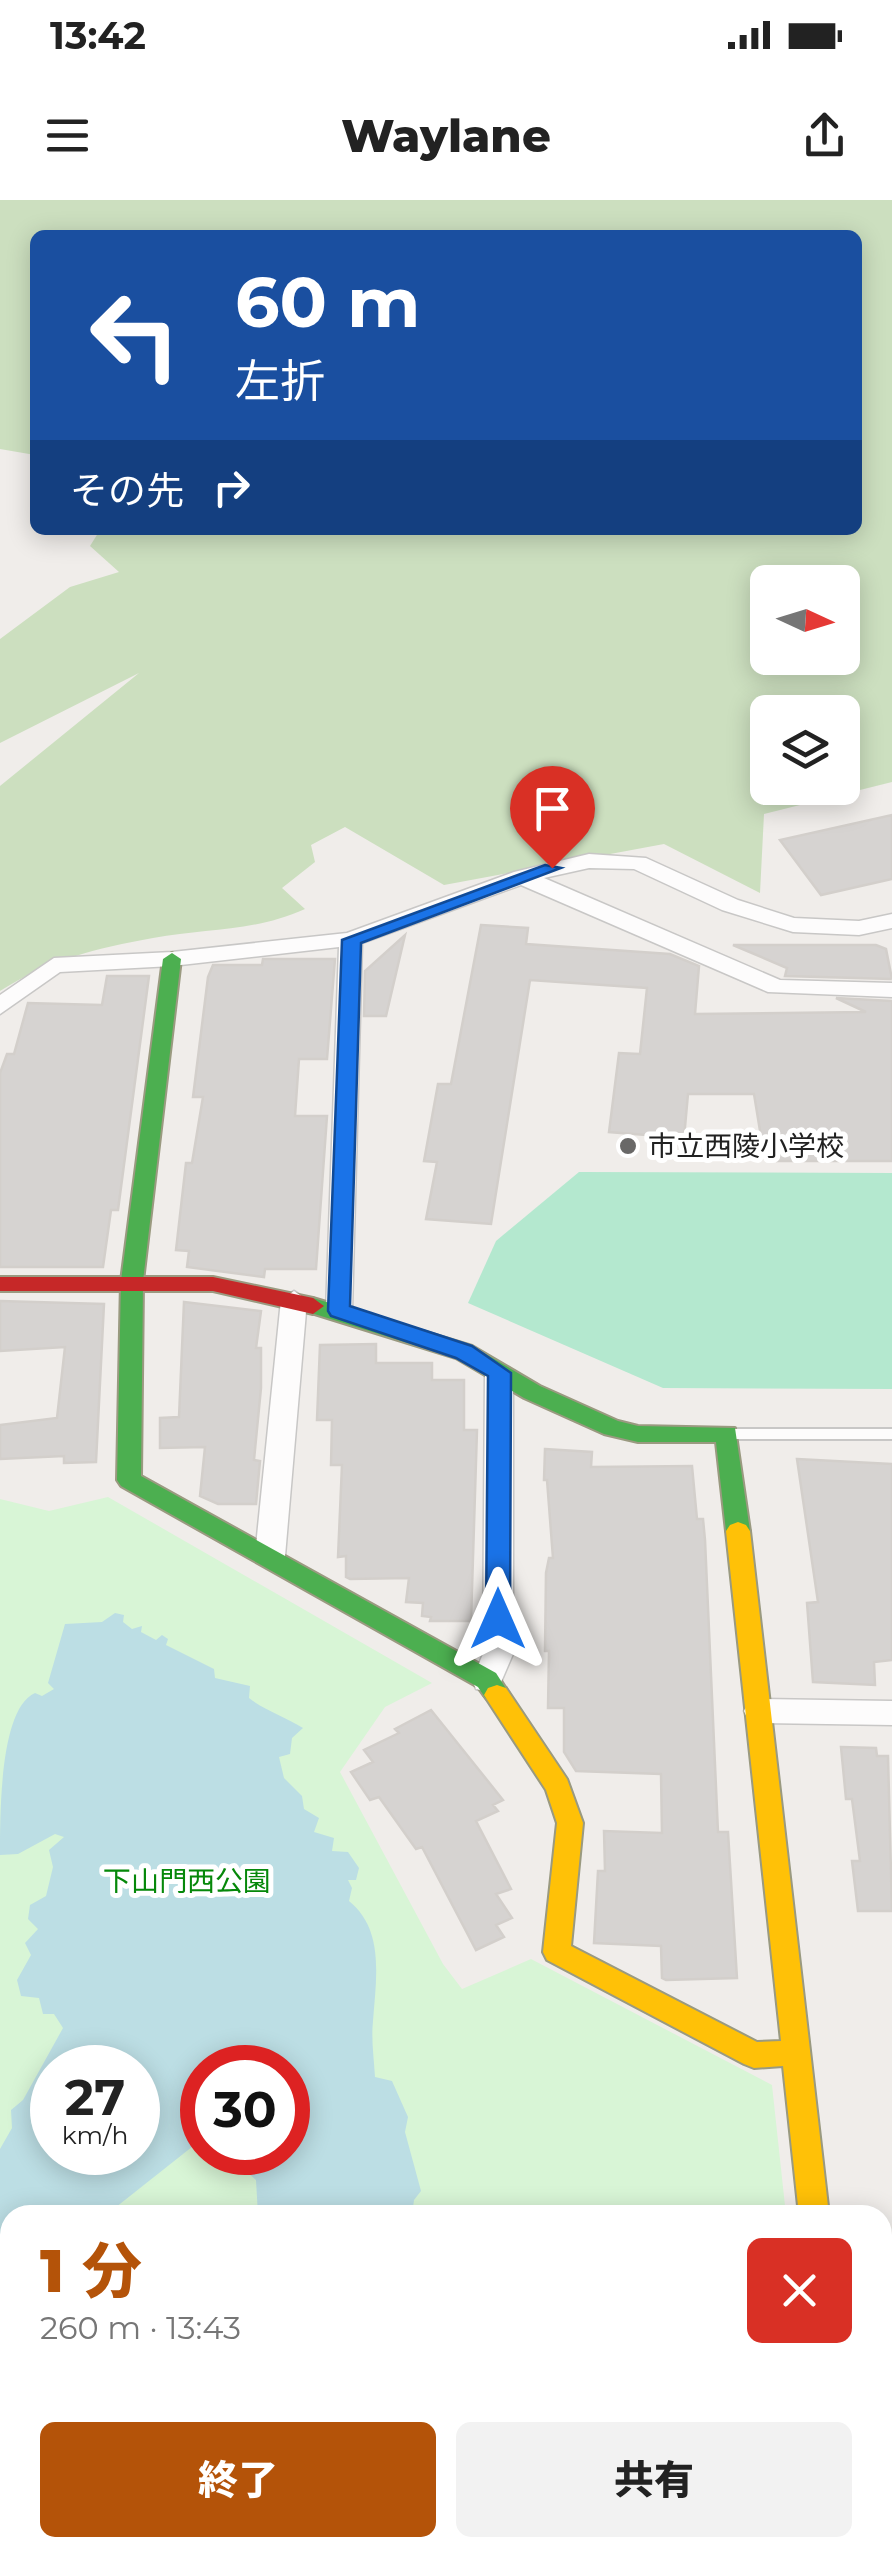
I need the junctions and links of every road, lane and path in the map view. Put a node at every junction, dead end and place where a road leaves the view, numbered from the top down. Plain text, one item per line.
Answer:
1 (522, 877) junction
2 (892, 921) edge
3 (352, 940) junction
4 (172, 959) junction
5 (892, 990) edge
6 (0, 1007) edge
7 (132, 1281) junction
8 (0, 1284) edge
9 (294, 1300) junction
10 (339, 1311) junction
11 (499, 1373) junction
12 (728, 1434) junction
13 (892, 1434) edge
14 (270, 1556) junction
15 (486, 1680) junction
16 (759, 1711) junction
17 (892, 1713) edge
18 (794, 2053) junction
19 (813, 2205) edge

1 - 2 street
1 - 3 street
1 - 5 street
3 - 4 street
3 - 10 street
4 - 6 street
4 - 7 street
7 - 8 street
7 - 9 street
7 - 14 street
9 - 10 street
9 - 14 street
10 - 11 street
11 - 12 street
11 - 15 street
12 - 13 lane
12 - 16 street
14 - 15 street
15 - 18 street
16 - 17 street
16 - 18 street
18 - 19 street

